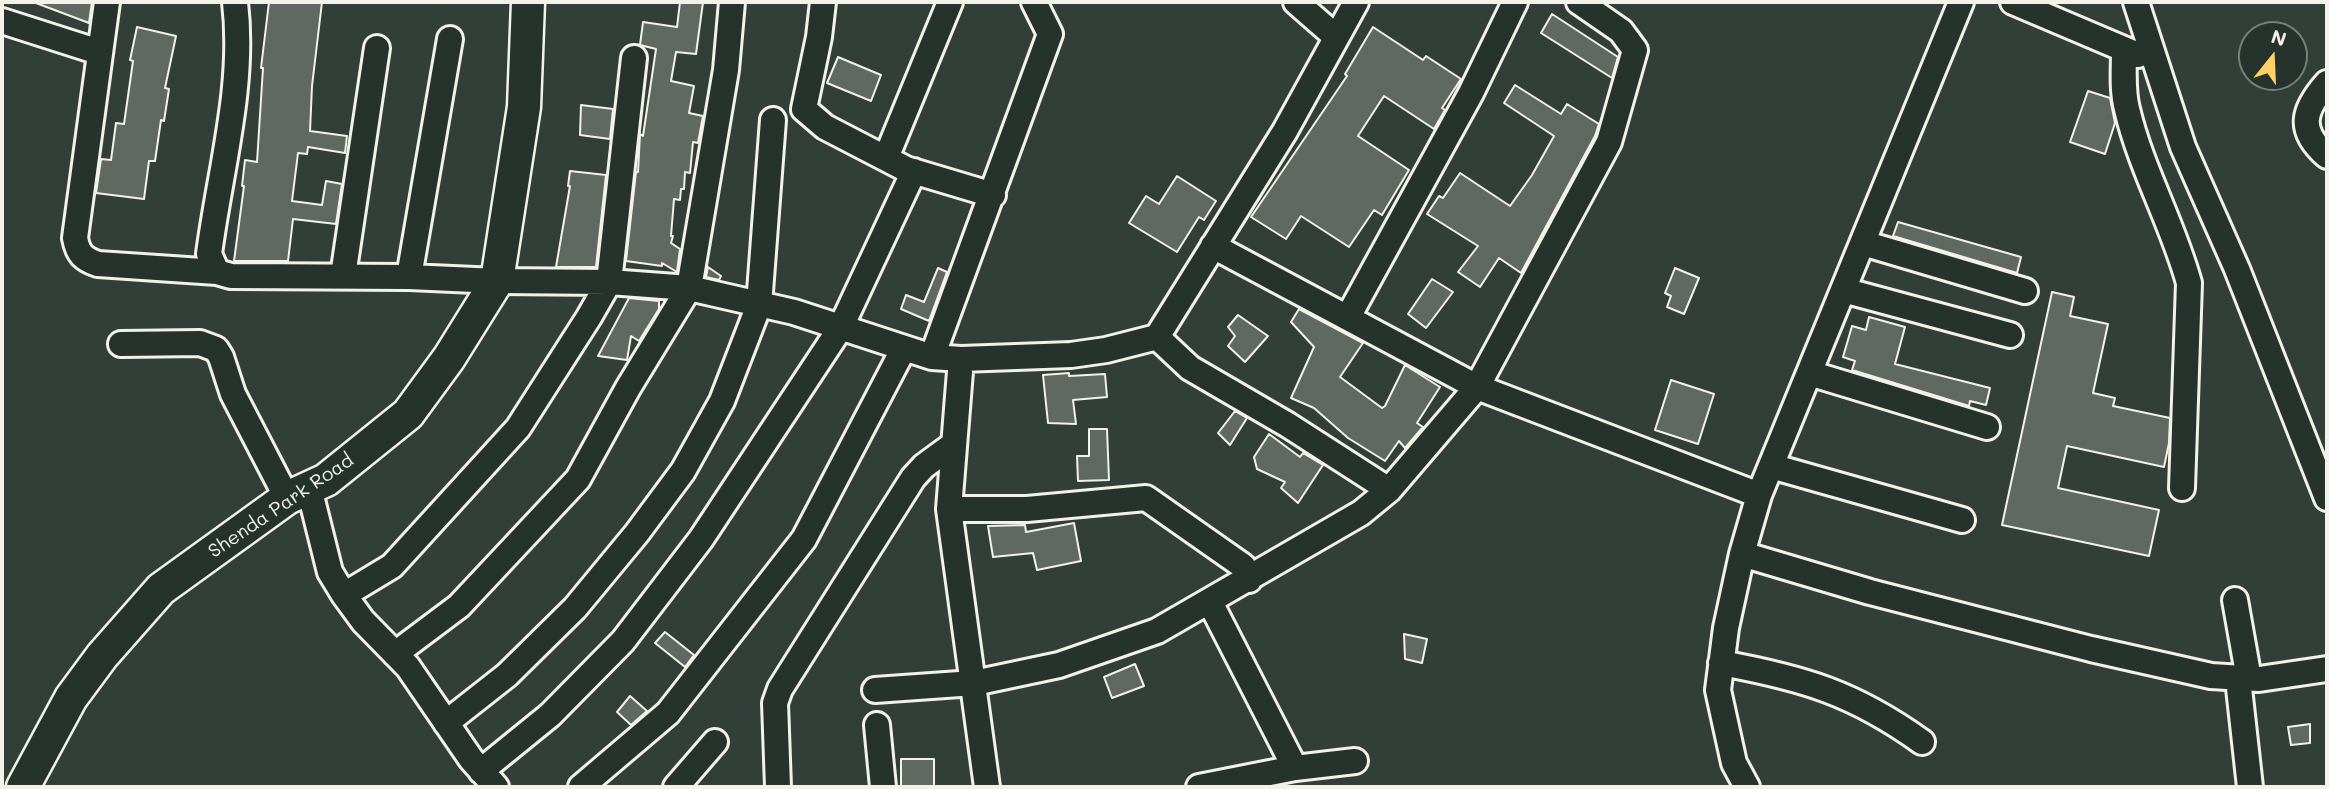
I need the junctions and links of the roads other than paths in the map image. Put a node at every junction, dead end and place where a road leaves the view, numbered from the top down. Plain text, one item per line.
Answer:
1 (107, 2) edge
2 (235, 2) edge
3 (528, 2) edge
4 (732, 2) edge
5 (823, 2) edge
6 (950, 2) edge
7 (1034, 2) edge
8 (1296, 2) edge
9 (1356, 2) edge
10 (1515, 2) edge
11 (1579, 2) edge
12 (1961, 2) edge
13 (2013, 2) edge
14 (2136, 2) edge
15 (2, 21) edge
16 (1336, 37) junction
17 (450, 39) dead end
18 (377, 48) dead end
19 (2124, 50) junction
20 (99, 52) junction
21 (634, 58) dead end
22 (2155, 63) junction
23 (2327, 83) edge
24 (773, 120) dead end
25 (2327, 156) edge
26 (886, 158) junction
27 (914, 171) junction
28 (993, 195) junction
29 (1863, 243) junction
30 (1213, 246) junction
31 (217, 272) junction
32 (343, 276) junction
33 (409, 277) junction
34 (498, 282) junction
35 (609, 282) junction
36 (689, 288) junction
37 (1843, 290) junction
38 (2025, 291) dead end
39 (759, 305) junction
40 (1348, 317) junction
41 (841, 327) junction
42 (2010, 335) dead end
43 (1157, 337) junction
44 (121, 344) dead end
45 (904, 348) junction
46 (932, 358) junction
47 (961, 359) junction
48 (1809, 373) junction
49 (1477, 387) junction
50 (1987, 427) dead end
51 (954, 444) junction
52 (1771, 466) junction
53 (2182, 488) dead end
54 (1389, 490) junction
55 (298, 493) junction
56 (1759, 495) junction
57 (2327, 498) edge
58 (949, 509) junction
59 (1962, 520) dead end
60 (1742, 554) junction
61 (1249, 580) junction
62 (344, 595) junction
63 (2235, 600) dead end
64 (1210, 602) junction
65 (395, 654) junction
66 (1721, 663) junction
67 (2327, 669) edge
68 (2243, 679) junction
69 (974, 683) junction
70 (875, 690) dead end
71 (446, 723) junction
72 (877, 725) dead end
73 (715, 742) dead end
74 (1922, 742) dead end
75 (1356, 761) dead end
76 (1295, 768) junction
77 (489, 779) edge
78 (20, 784) edge
79 (581, 787) edge
80 (676, 787) edge
81 (778, 787) edge
82 (883, 787) edge
83 (987, 787) edge
84 (1199, 787) edge
85 (1747, 787) edge
86 (2250, 787) edge

1 - 20 street
2 - 31 street
3 - 34 main road, Shenda Park Road
4 - 36 street
5 - 26 street
6 - 26 street
7 - 28 street
8 - 16 street
9 - 16 street
10 - 40 street
11 - 49 street
12 - 29 street
13 - 19 street
14 - 22 street
15 - 20 street
16 - 30 street
17 - 33 street
18 - 32 street
19 - 22 street
19 - 53 street
20 - 31 street
21 - 35 street
22 - 57 street
23 - 25 street
24 - 39 street
26 - 27 street
27 - 28 street
27 - 41 street
28 - 46 street
29 - 37 street
29 - 38 street
30 - 40 street
30 - 43 street
31 - 32 street
32 - 33 street
33 - 34 street
34 - 35 street
34 - 55 main road, Shenda Park Road
35 - 36 street
35 - 62 street
36 - 39 street
36 - 65 street
37 - 42 street
37 - 48 street
39 - 41 street
39 - 71 street
40 - 49 street
41 - 45 street
41 - 77 street
43 - 47 street
43 - 54 street
44 - 55 street
45 - 46 street
45 - 79 street
46 - 47 street
47 - 51 street
48 - 50 street
48 - 52 street
49 - 54 street
49 - 56 street
51 - 58 street
51 - 81 street
52 - 56 street
52 - 59 street
54 - 61 street
55 - 62 street
55 - 78 main road, Shenda Park Road
56 - 60 street
58 - 61 street
58 - 69 street
60 - 66 street
60 - 68 street
61 - 64 street
62 - 65 street
63 - 68 street
64 - 69 street
64 - 76 street
65 - 71 street
66 - 74 street
66 - 85 street
67 - 68 street
68 - 86 street
69 - 70 street
69 - 83 street
71 - 77 street
72 - 82 street
73 - 80 street
75 - 76 street
76 - 84 street

